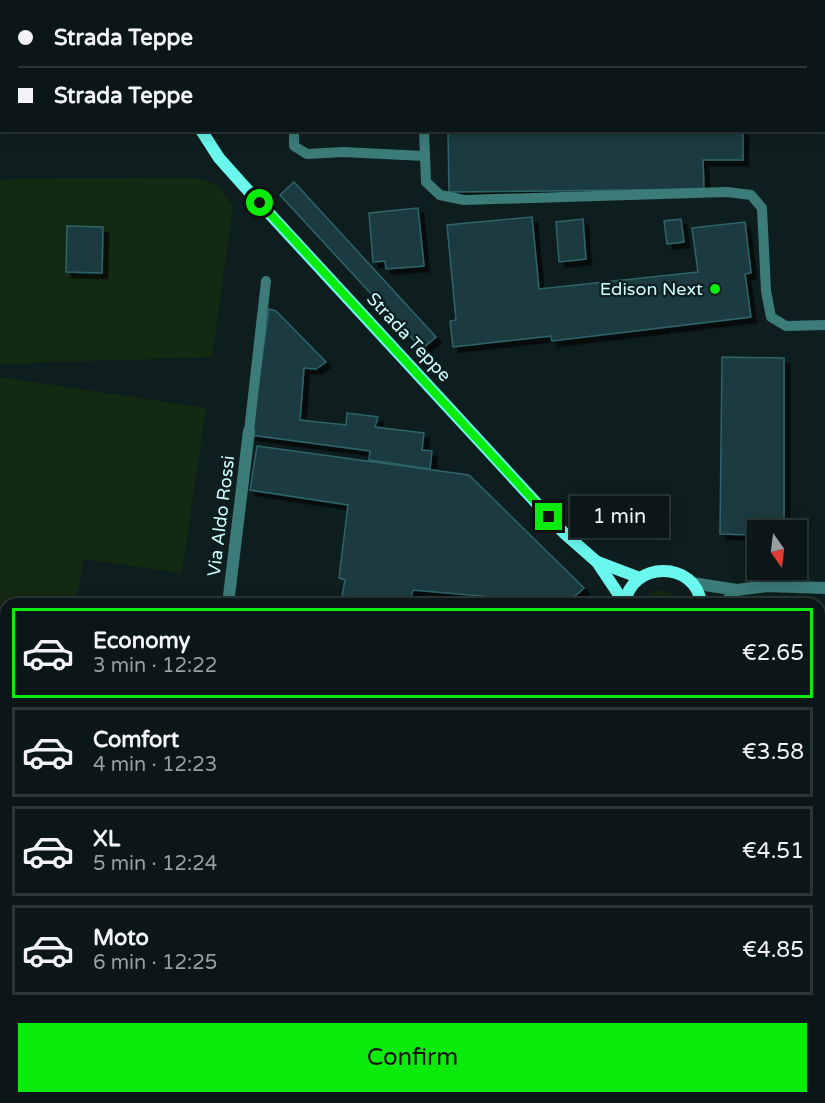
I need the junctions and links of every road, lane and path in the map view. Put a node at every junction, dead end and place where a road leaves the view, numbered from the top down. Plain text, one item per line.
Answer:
1 (202, 132) edge
2 (294, 132) edge
3 (424, 132) edge
4 (424, 156) junction
5 (266, 281) dead end
6 (825, 325) edge
7 (249, 431) joint
8 (597, 562) junction
9 (640, 578) junction
10 (692, 583) junction
11 (825, 588) edge
12 (737, 591) junction
13 (229, 598) edge
14 (621, 598) edge
15 (627, 598) edge
16 (698, 598) edge
17 (730, 598) edge

1 - 8 street, Strada Teppe
2 - 4 lane
3 - 4 lane
4 - 6 lane
5 - 7 lane
7 - 13 street, Via Aldo Rossi
8 - 9 street, Strada Teppe
8 - 14 street, Strada Teppe
9 - 10 street
9 - 15 street
10 - 12 street
10 - 16 street
11 - 12 street
12 - 17 street

